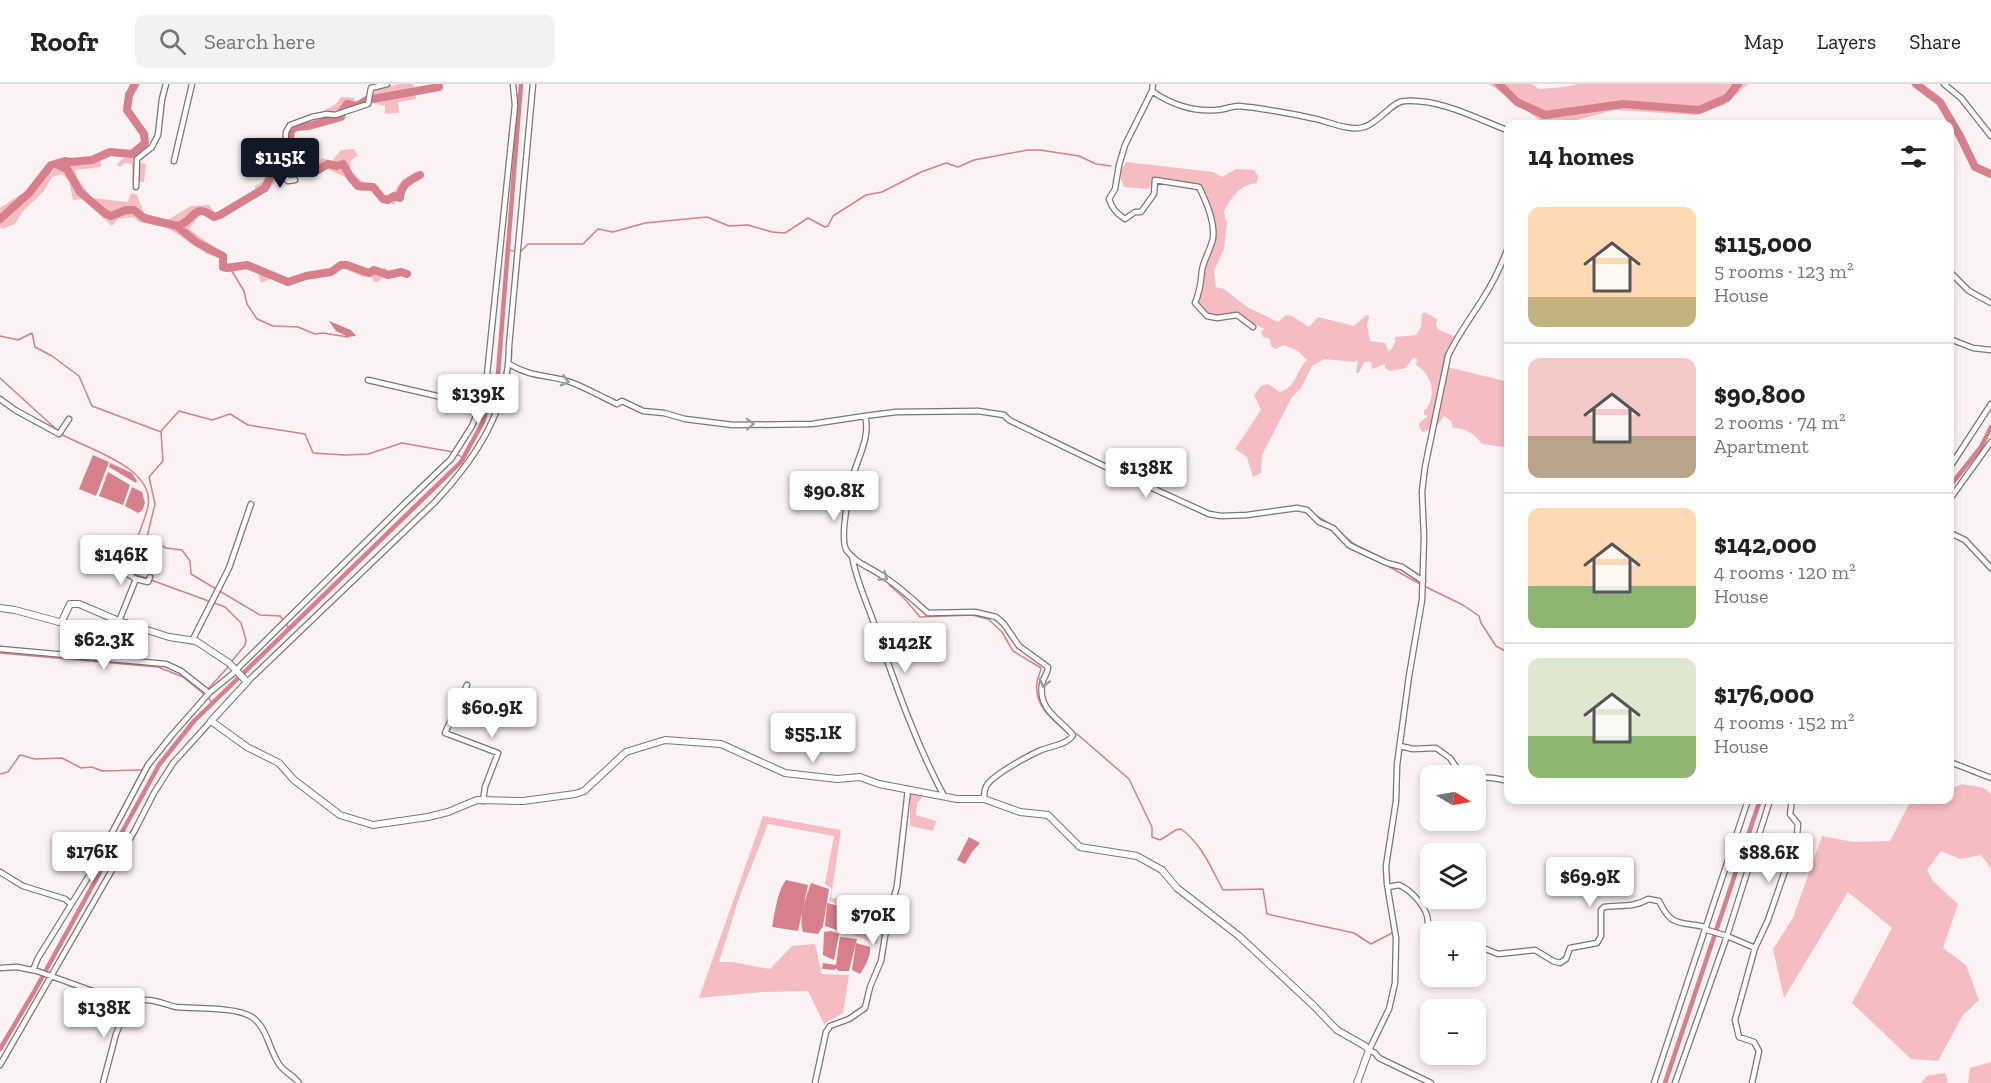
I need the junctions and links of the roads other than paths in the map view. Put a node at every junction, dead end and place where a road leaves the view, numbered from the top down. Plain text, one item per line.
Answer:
1 (166, 84) edge
2 (192, 84) edge
3 (387, 84) edge
4 (513, 84) edge
5 (533, 84) edge
6 (1153, 84) edge
7 (1944, 84) edge
8 (1152, 91) junction
9 (1504, 129) edge
10 (1991, 136) edge
11 (174, 161) dead end
12 (295, 180) dead end
13 (136, 187) dead end
14 (1504, 258) edge
15 (1954, 276) edge
16 (1991, 303) edge
17 (1253, 327) dead end
18 (1954, 341) edge
19 (1991, 350) edge
20 (509, 364) junction
21 (368, 380) dead end
22 (0, 399) edge
23 (1991, 404) edge
24 (480, 406) junction
25 (865, 416) junction
26 (69, 419) dead end
27 (1991, 442) edge
28 (1954, 461) edge
29 (1954, 493) edge
30 (251, 504) dead end
31 (1954, 535) edge
32 (852, 556) junction
33 (118, 565) dead end
34 (1991, 568) edge
35 (150, 577) dead end
36 (136, 579) junction
37 (1423, 581) junction
38 (0, 608) edge
39 (119, 621) junction
40 (192, 641) junction
41 (0, 649) edge
42 (241, 675) junction
43 (466, 685) dead end
44 (209, 693) junction
45 (211, 721) junction
46 (1400, 746) junction
47 (1954, 764) edge
48 (1455, 765) edge
49 (1486, 777) edge
50 (1991, 778) edge
51 (1504, 780) edge
52 (908, 789) junction
53 (944, 796) junction
54 (984, 799) junction
55 (483, 801) junction
56 (1747, 804) edge
57 (1769, 804) edge
58 (1791, 804) edge
59 (0, 872) edge
60 (1388, 887) junction
61 (71, 904) junction
62 (1428, 921) edge
63 (1706, 928) junction
64 (1724, 935) junction
65 (1755, 948) junction
66 (1486, 949) edge
67 (0, 968) edge
68 (35, 970) junction
69 (50, 976) junction
70 (129, 1003) junction
71 (1369, 1050) junction
72 (0, 1065) edge
73 (103, 1083) edge
74 (299, 1083) edge
75 (815, 1083) edge
76 (1357, 1083) edge
77 (1431, 1083) edge
78 (1654, 1083) edge
79 (1675, 1083) edge
80 (1752, 1083) edge

1 - 13 street
2 - 11 street
3 - 12 street
4 - 24 street
5 - 20 street
6 - 8 street
7 - 10 street
8 - 9 street
8 - 17 street
14 - 37 street
15 - 16 street
18 - 19 street
20 -> 25 street
20 - 42 street
21 - 24 street
22 - 26 street
23 - 28 street
24 - 42 street
25 - 32 street
25 - 37 street
27 - 29 street
30 - 40 street
31 - 34 street
32 - 53 street
32 -> 54 street
33 - 36 street
35 - 36 street
36 - 39 street
37 - 46 street
38 - 39 street
39 - 40 street
40 - 42 street
41 - 44 street
42 - 44 street
42 - 45 street
43 - 55 street
44 - 61 street
45 - 55 street
45 - 69 street
46 - 48 street
46 - 60 street
47 - 50 street
49 - 51 street
52 - 53 street
52 - 55 street
52 - 75 street
53 - 54 street
54 - 71 street
56 - 63 street
57 - 64 street
58 - 65 street
59 - 61 street
60 - 62 street
60 - 71 street
61 - 68 street
63 - 64 street
63 - 66 street
63 - 78 street
64 - 65 street
64 - 79 street
65 - 80 street
67 - 68 street
68 - 69 street
69 - 70 street
69 - 72 street
70 - 73 street
70 - 74 street
71 - 76 street
71 - 77 street

